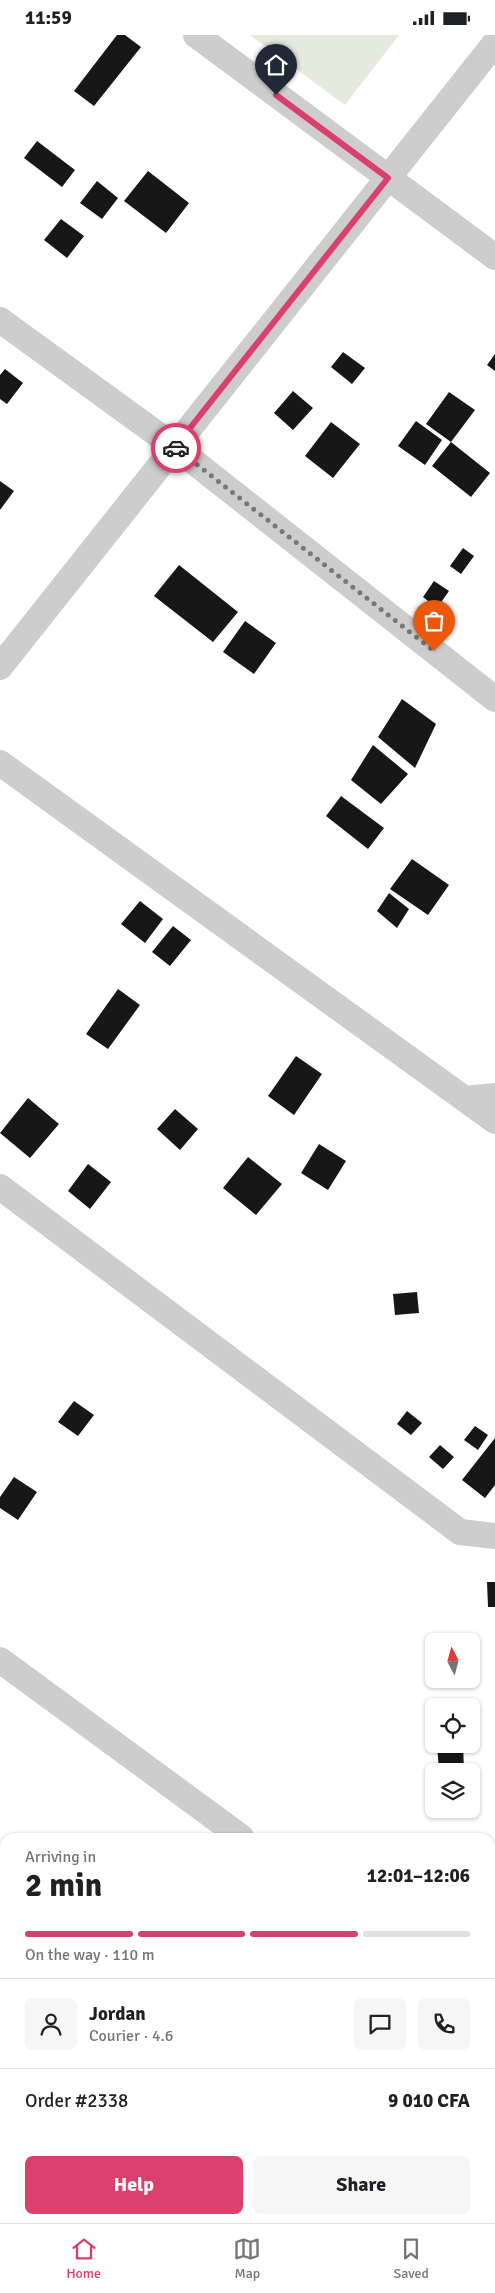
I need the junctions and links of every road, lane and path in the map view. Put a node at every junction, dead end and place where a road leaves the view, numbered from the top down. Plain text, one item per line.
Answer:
1 (196, 35) edge
2 (495, 43) edge
3 (388, 178) junction
4 (495, 257) edge
5 (0, 320) edge
6 (175, 447) junction
7 (0, 667) edge
8 (495, 699) edge
9 (0, 763) edge
10 (495, 1095) edge
11 (465, 1099) junction
12 (495, 1121) edge
13 (0, 1187) edge
14 (495, 1536) edge
15 (0, 1660) edge
16 (236, 1833) edge

1 - 3 street
2 - 3 street
3 - 4 street
3 - 6 street
5 - 6 street
6 - 7 street
6 - 8 street
9 - 11 street
10 - 11 street
11 - 12 street
13 - 14 street
15 - 16 street

